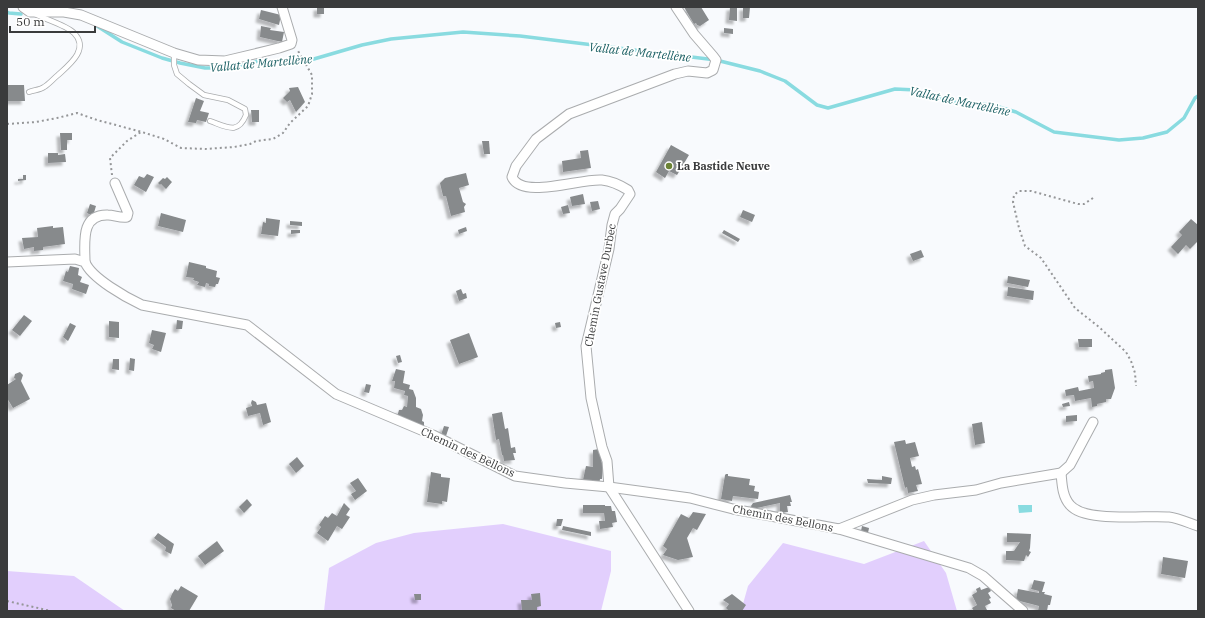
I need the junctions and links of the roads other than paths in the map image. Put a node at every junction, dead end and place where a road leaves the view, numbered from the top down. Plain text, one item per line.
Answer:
1 (282, 7) edge
2 (676, 7) edge
3 (26, 9) edge
4 (174, 56) junction
5 (29, 92) dead end
6 (210, 121) dead end
7 (115, 183) road end
8 (7, 262) edge
9 (85, 262) junction
10 (1094, 422) dead end
11 (1061, 473) junction
12 (608, 487) junction
13 (1198, 526) edge
14 (839, 529) junction
15 (689, 611) edge
16 (1023, 611) edge

1 - 4 street
2 - 12 street, Chemin Gustave Durbec
3 - 4 street
3 - 5 lane
4 - 6 lane
7 - 9 street
8 - 9 street
9 - 12 street, Chemin des Bellons
10 - 11 street
11 - 13 street
11 - 14 street
12 - 14 street, Chemin des Bellons
12 - 15 street
14 - 16 street, Chemin des Bellons

